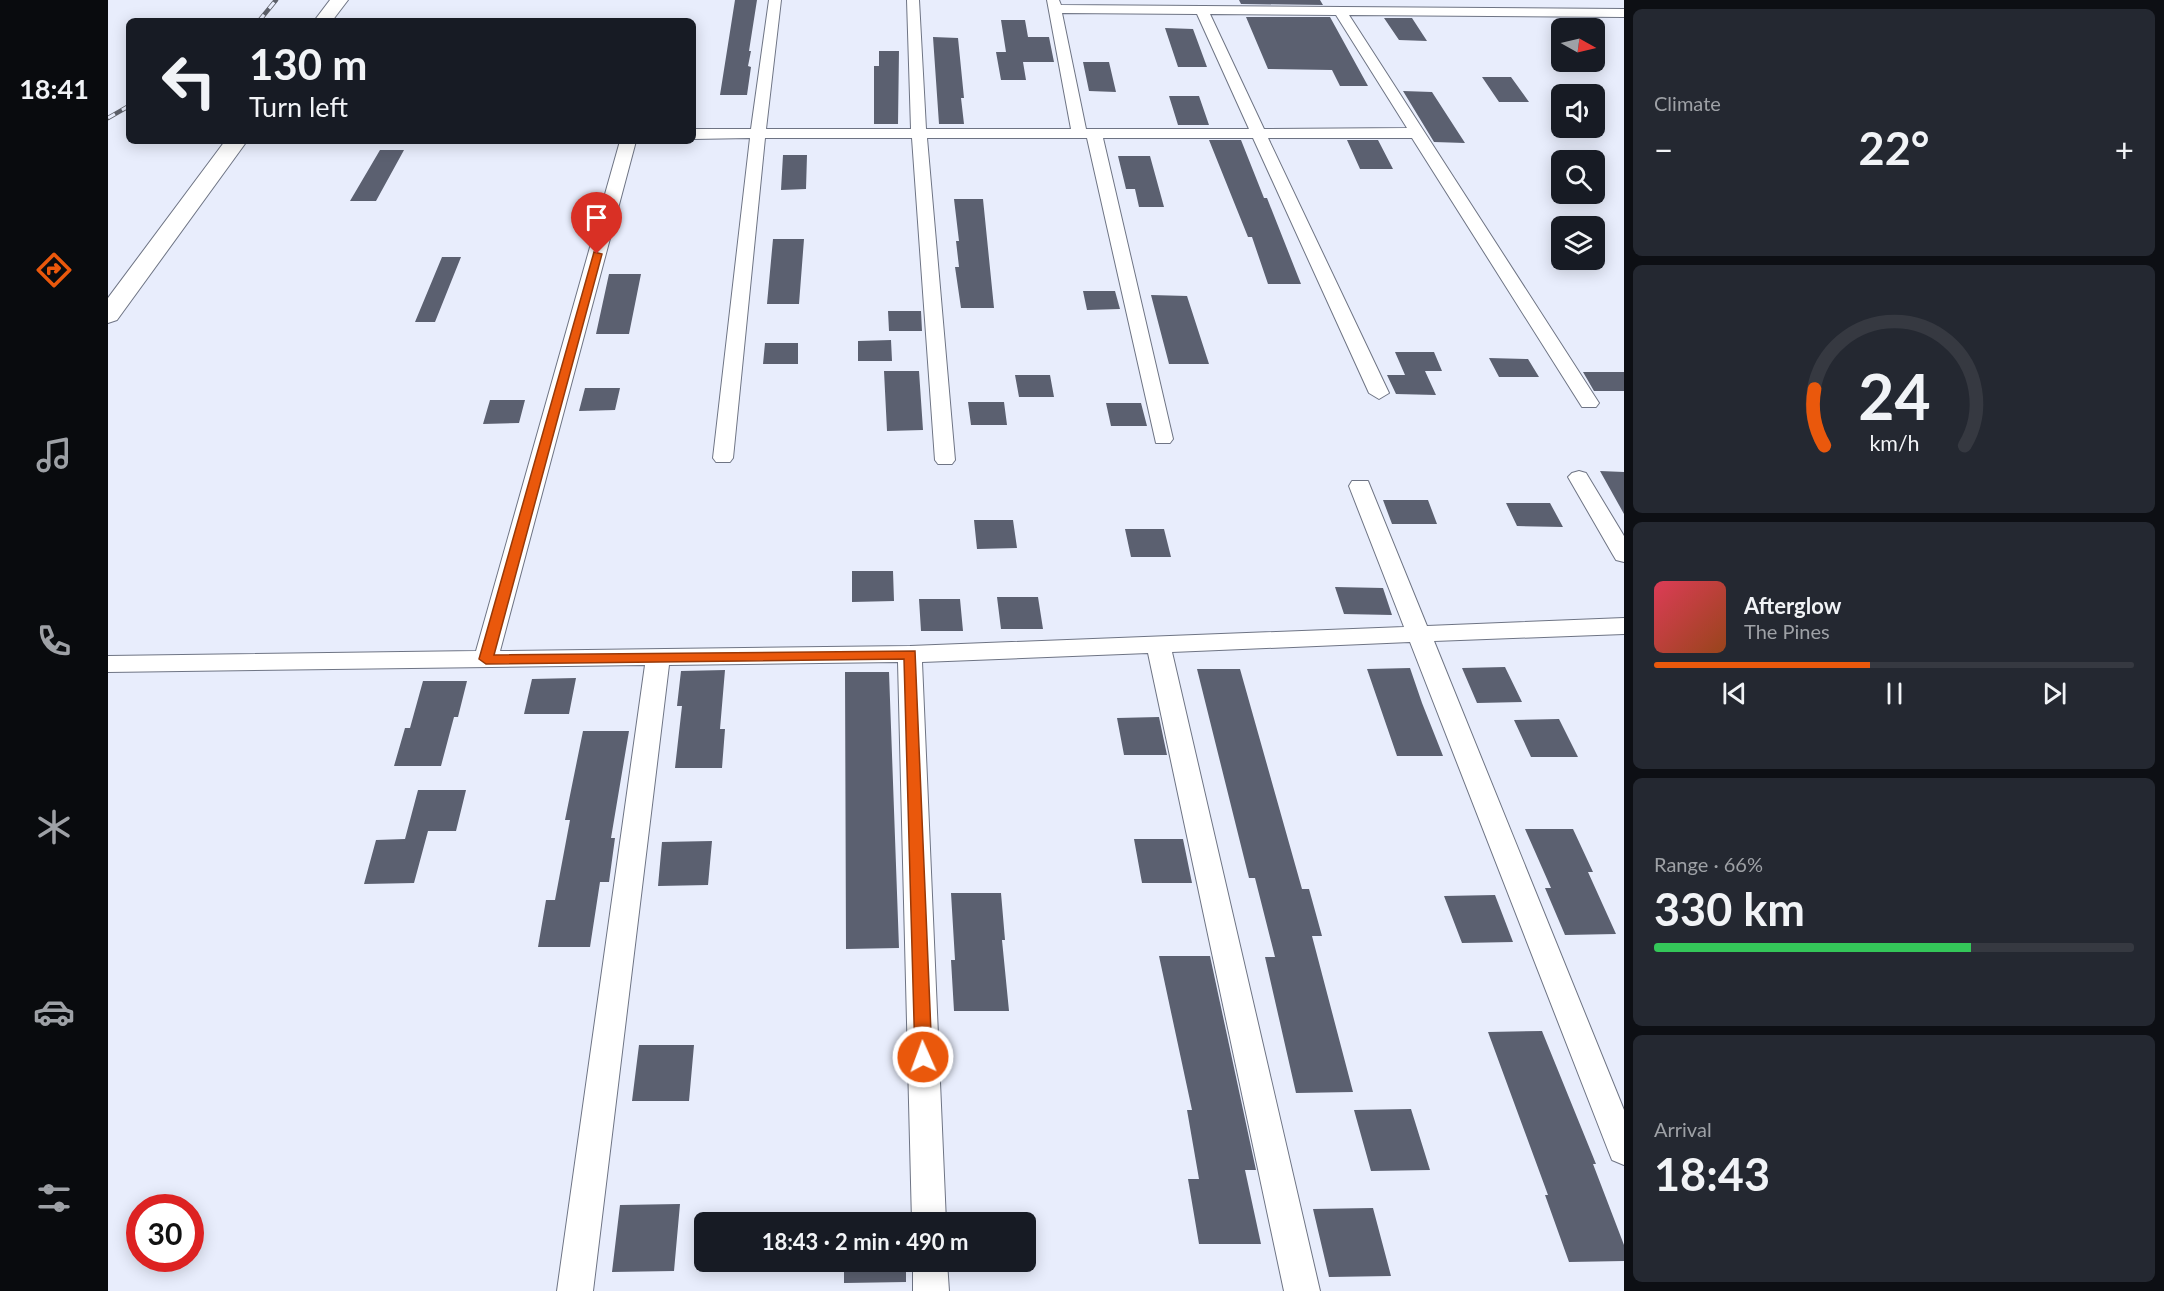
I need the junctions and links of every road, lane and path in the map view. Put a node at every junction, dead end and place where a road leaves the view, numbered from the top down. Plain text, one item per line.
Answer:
1 (339, 0) edge
2 (775, 0) edge
3 (913, 0) edge
4 (1560, 0) edge
5 (1054, 4) edge
6 (1312, 5) edge
7 (1201, 9) junction
8 (1339, 10) junction
9 (1571, 13) junction
10 (1624, 13) edge
11 (325, 18) edge
12 (1258, 132) junction
13 (919, 133) junction
14 (1087, 133) junction
15 (1417, 133) junction
16 (696, 134) edge
17 (758, 134) junction
18 (234, 144) edge
19 (627, 144) edge
20 (108, 315) edge
21 (1379, 393) dead end
22 (1588, 403) dead end
23 (1163, 440) dead end
24 (723, 458) dead end
25 (945, 460) dead end
26 (1579, 477) dead end
27 (1360, 486) dead end
28 (1624, 555) edge
29 (1624, 626) edge
30 (1418, 634) junction
31 (1158, 644) junction
32 (910, 654) junction
33 (658, 657) junction
34 (486, 659) junction
35 (108, 664) edge
36 (1624, 1150) edge
37 (929, 1212) edge
38 (930, 1272) edge
39 (575, 1291) edge
40 (931, 1291) edge
41 (1302, 1291) edge

1 - 11 main road
2 - 17 street
3 - 13 street
4 - 9 street
5 - 7 street
5 - 14 street
6 - 7 street
6 - 8 street
7 - 12 street
8 - 9 street
8 - 15 street
9 - 10 street
12 - 14 street
12 - 15 street
12 - 21 street
13 - 14 street
13 - 17 street
13 - 25 street
14 - 23 street
15 - 22 street
16 - 17 street
17 - 24 street
18 - 20 main road
19 - 34 street
26 - 28 street
27 - 30 street
29 - 30 street
30 - 31 street
30 - 36 street
31 - 32 street
31 - 41 street
32 - 33 street
32 - 37 street
33 - 34 street
33 - 39 street
34 - 35 street
38 - 40 street

